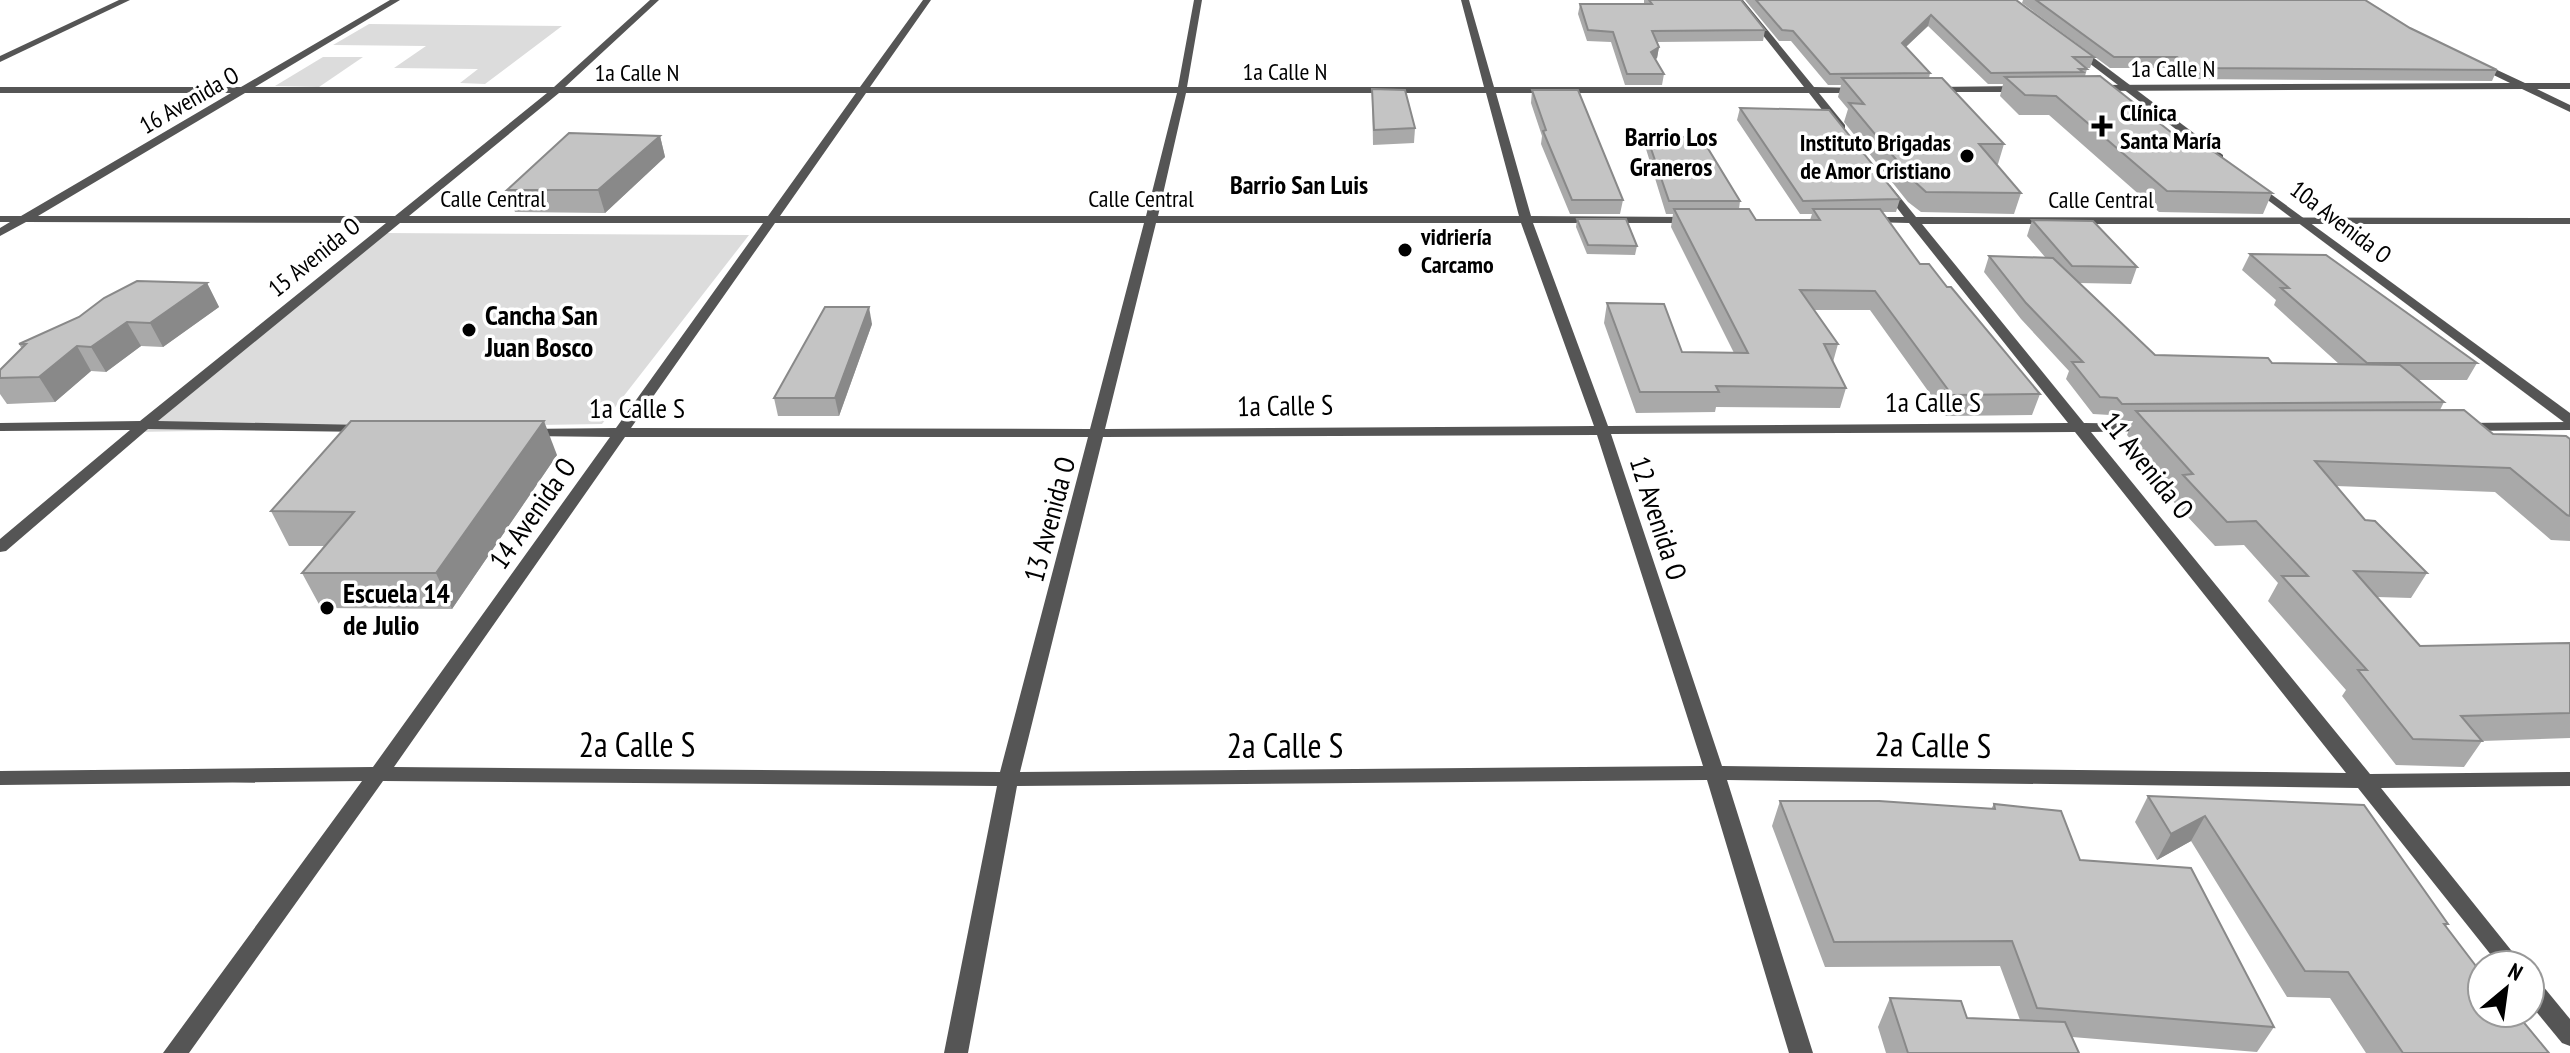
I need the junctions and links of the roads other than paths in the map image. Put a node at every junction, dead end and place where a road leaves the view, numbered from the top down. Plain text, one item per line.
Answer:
1 (126, 0) edge
2 (396, 0) edge
3 (655, 0) edge
4 (927, 0) edge
5 (1198, 0) edge
6 (1465, 0) edge
7 (1739, 0) edge
8 (2069, 44) edge
9 (2466, 57) edge
10 (0, 59) edge
11 (2522, 86) junction
12 (2570, 86) edge
13 (2082, 88) edge
14 (2034, 89) edge
15 (0, 90) edge
16 (1876, 90) edge
17 (1924, 90) edge
18 (244, 91) junction
19 (864, 91) junction
20 (1182, 91) junction
21 (1491, 91) junction
22 (1813, 91) junction
23 (2135, 91) junction
24 (554, 92) junction
25 (2540, 94) junction
26 (2570, 94) edge
27 (2570, 109) edge
28 (1849, 138) edge
29 (2227, 163) edge
30 (2239, 172) edge
31 (1876, 173) edge
32 (0, 219) edge
33 (24, 219) junction
34 (769, 219) junction
35 (393, 220) junction
36 (1151, 220) junction
37 (1526, 220) junction
38 (1696, 220) edge
39 (1850, 220) edge
40 (1912, 220) junction
41 (2301, 221) junction
42 (2570, 221) edge
43 (0, 233) edge
44 (2570, 420) edge
45 (144, 425) junction
46 (2570, 426) edge
47 (0, 427) edge
48 (2079, 427) junction
49 (2174, 427) edge
50 (2443, 427) edge
51 (1602, 428) junction
52 (382, 429) edge
53 (509, 432) edge
54 (1098, 433) junction
55 (620, 434) junction
56 (0, 547) edge
57 (1715, 773) junction
58 (378, 774) junction
59 (0, 778) edge
60 (1008, 779) junction
61 (2570, 779) edge
62 (2363, 781) junction
63 (2499, 949) edge
64 (2546, 1007) edge
65 (2570, 1036) edge
66 (175, 1053) edge
67 (956, 1053) edge
68 (1801, 1053) edge

1 - 10 street
2 - 18 street, 16 Avenida O
3 - 24 street, 15 Avenida O
4 - 19 street, 14 Avenida O
5 - 20 street, 13 Avenida O
6 - 21 street, 12 Avenida O
7 - 22 street
8 - 23 street
9 - 11 street
11 - 12 street, 1a Calle N
11 - 23 street, 1a Calle N
11 - 25 street
13 - 23 street, 1a Calle N
14 - 17 street
15 - 18 street, 1a Calle N
16 - 22 street, 1a Calle N
18 - 24 street, 1a Calle N
18 - 33 street, 16 Avenida O
19 - 20 street, 1a Calle N
19 - 24 street, 1a Calle N
19 - 34 street, 14 Avenida O
20 - 21 street, 1a Calle N
20 - 36 street, 13 Avenida O
21 - 22 street, 1a Calle N
21 - 37 street, 12 Avenida O
22 - 28 street
23 - 25 street, 1a Calle N
23 - 29 street
24 - 35 street, 15 Avenida O
25 - 26 street, 1a Calle N
25 - 27 street
30 - 41 street, 10a Avenida O
31 - 40 street, 11 Avenida O
32 - 33 street, Calle Central
33 - 35 street, Calle Central
33 - 43 street, 16 Avenida O
34 - 35 street, Calle Central
34 - 36 street, Calle Central
34 - 55 street, 14 Avenida O
35 - 45 street, 15 Avenida O
36 - 37 street, Calle Central
36 - 54 street, 13 Avenida O
37 - 38 street, Calle Central
37 - 51 street, 12 Avenida O
39 - 40 street, Calle Central
40 - 41 street, Calle Central
40 - 48 street, 11 Avenida O
41 - 42 street, Calle Central
41 - 44 street, 10a Avenida O
45 - 47 street
45 - 52 street
45 - 56 street, 15 Avenida O
46 - 50 street
48 - 49 street, 1a Calle S
48 - 51 street, 1a Calle S
48 - 62 street, 11 Avenida O
51 - 54 street, 1a Calle S
51 - 57 street, 12 Avenida O
53 - 55 street, 1a Calle S
54 - 55 street, 1a Calle S
54 - 60 street, 13 Avenida O
55 - 58 street, 14 Avenida O
57 - 60 street, 2a Calle S
57 - 62 street, 2a Calle S
57 - 68 street, 12 Avenida O
58 - 59 street, 2a Calle S
58 - 60 street, 2a Calle S
58 - 66 street, 14 Avenida O
60 - 67 street, 13 Avenida O
61 - 62 street, 2a Calle S
62 - 63 street, 11 Avenida O
64 - 65 street

